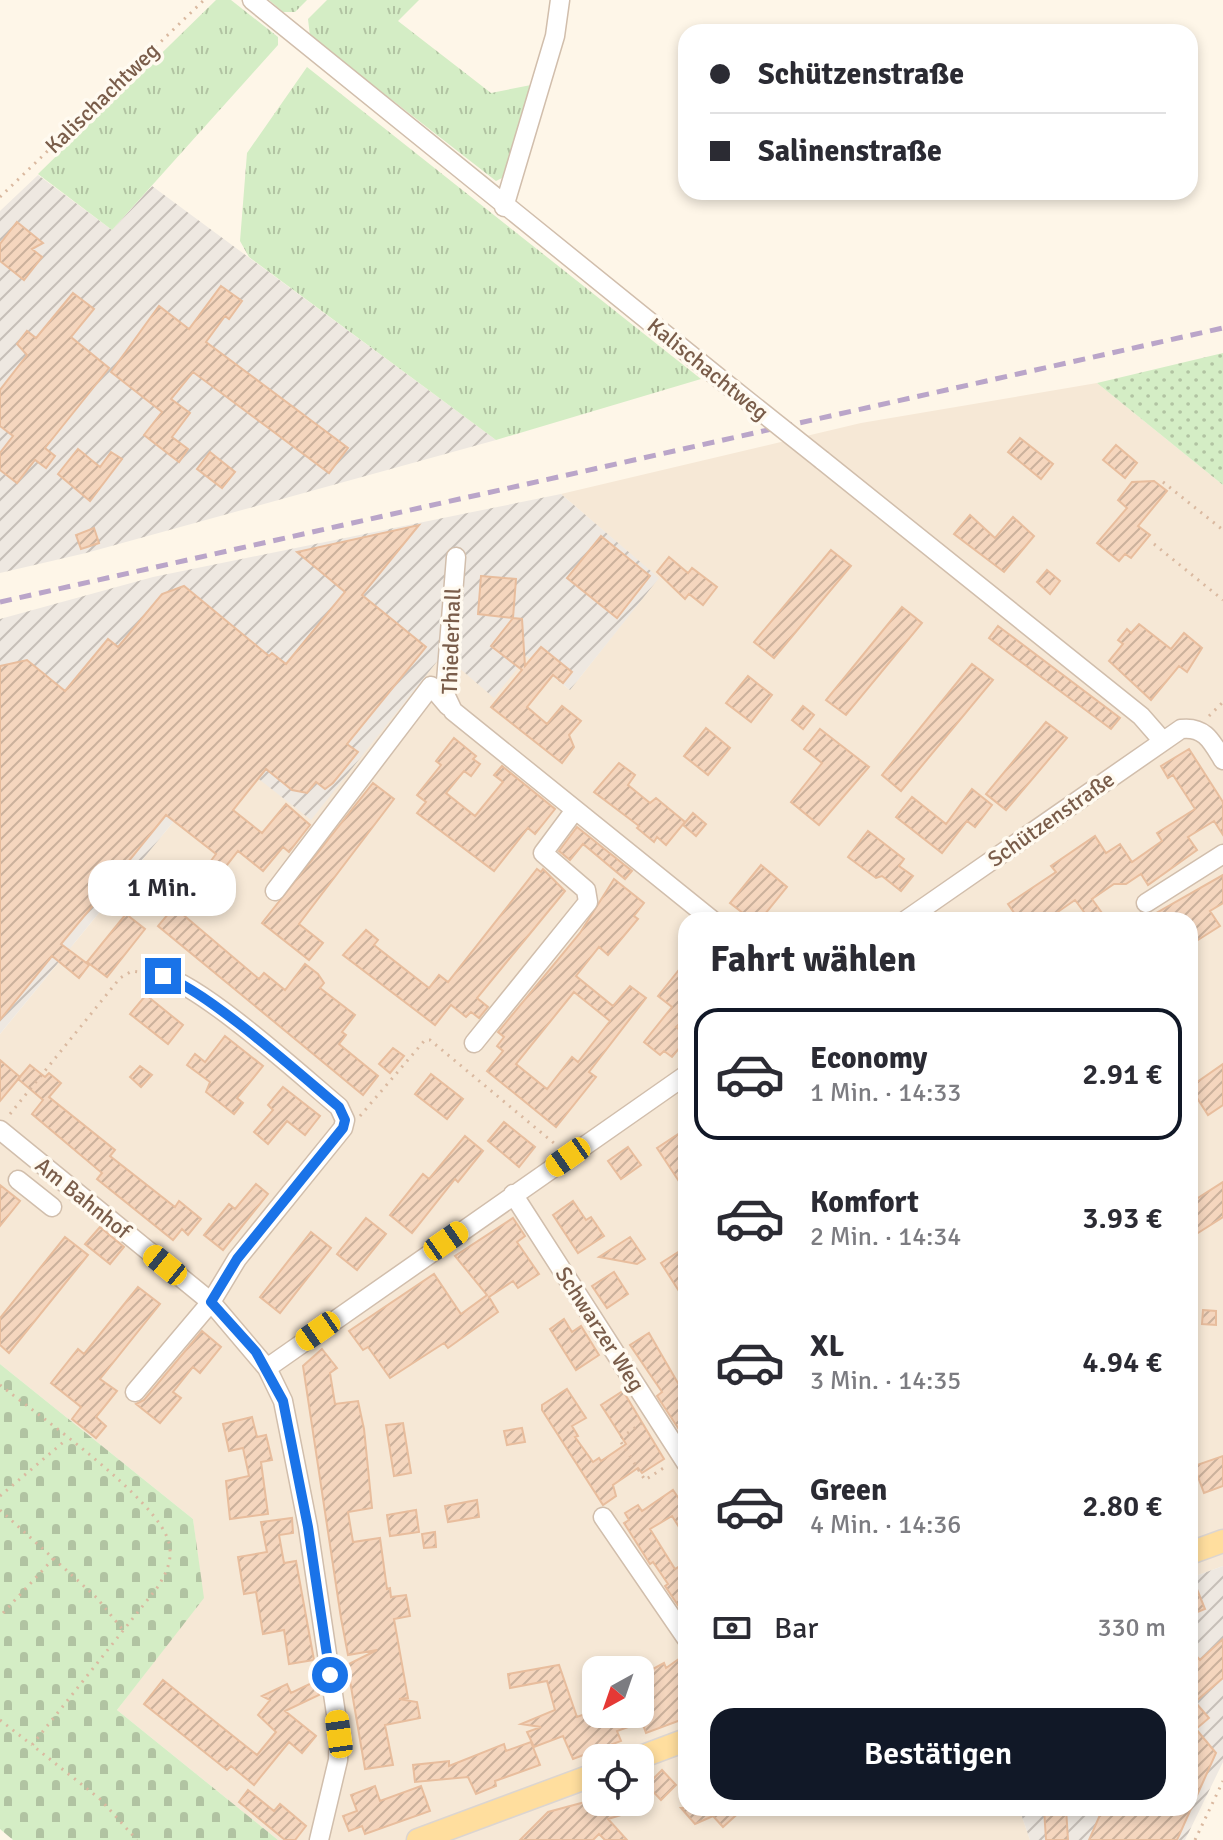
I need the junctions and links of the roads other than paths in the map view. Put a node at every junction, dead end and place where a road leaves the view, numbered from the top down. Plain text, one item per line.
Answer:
1 (252, 0) edge
2 (560, 0) edge
3 (504, 207) junction
4 (456, 557) dead end
5 (453, 711) junction
6 (1162, 740) junction
7 (1223, 760) edge
8 (575, 810) junction
9 (1223, 854) edge
10 (275, 891) dead end
11 (1146, 903) dead end
12 (702, 912) edge
13 (917, 912) edge
14 (163, 976) road end
15 (474, 1043) dead end
16 (678, 1084) edge
17 (4, 1122) edge
18 (51, 1172) junction
19 (18, 1180) dead end
20 (34, 1193) junction
21 (513, 1194) junction
22 (52, 1207) dead end
23 (211, 1302) junction
24 (267, 1368) junction
25 (135, 1392) dead end
26 (678, 1451) edge
27 (603, 1517) dead end
28 (1223, 1541) edge
29 (1198, 1550) edge
30 (678, 1626) edge
31 (678, 1743) edge
32 (654, 1752) edge
33 (582, 1779) edge
34 (319, 1840) edge
35 (418, 1840) edge

1 - 3 street, Kalischachtweg
2 - 3 street
3 - 6 street, Kalischachtweg, bridge
4 - 5 street, Thiederhall
5 - 8 street, Thiederhall
5 - 10 street
6 - 7 street, Schützenstraße
6 - 13 street, Schützenstraße
8 - 12 street, Thiederhall
8 - 15 street
9 - 11 street
14 - 23 street
16 - 21 street
17 - 18 street, Am Bahnhof
18 - 20 street
18 - 23 street, Am Bahnhof
19 - 20 street
20 - 22 street
21 - 24 street
21 - 26 street, Schwarzer Weg
23 - 24 street, Am Bahnhof
23 - 25 street
24 - 34 street
27 - 30 street
28 - 29 main road
31 - 32 main road
33 - 35 main road

